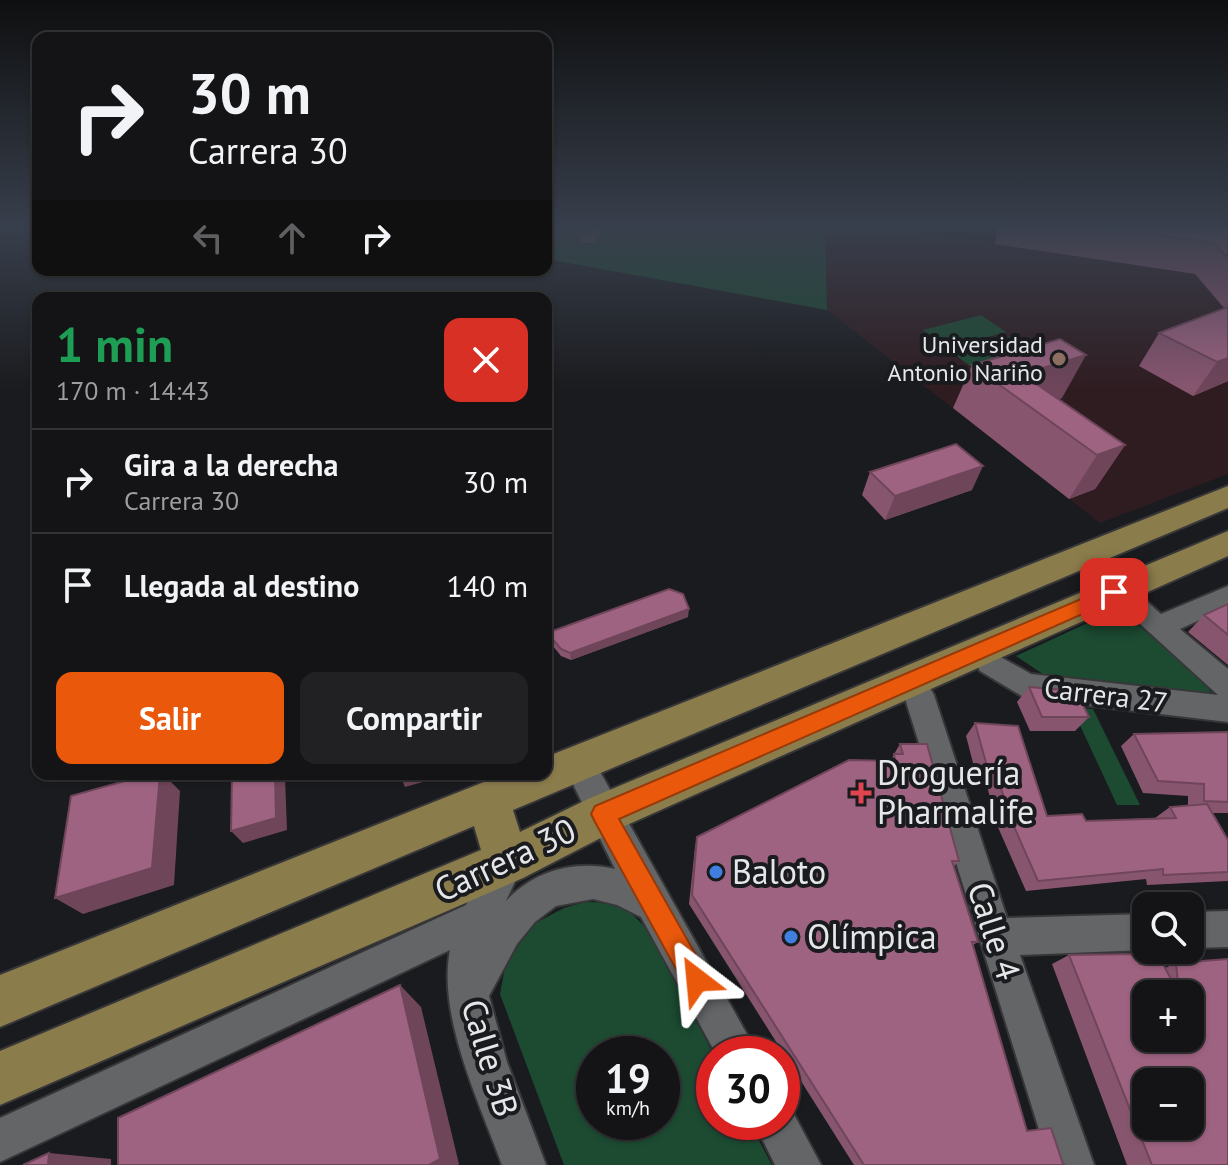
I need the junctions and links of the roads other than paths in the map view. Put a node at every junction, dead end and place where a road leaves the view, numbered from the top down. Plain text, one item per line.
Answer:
1 (1228, 496) edge
2 (1228, 543) edge
3 (1228, 551) edge
4 (1228, 596) edge
5 (1128, 601) dead end
6 (1158, 627) junction
7 (990, 663) dead end
8 (1228, 686) edge
9 (919, 695) dead end
10 (1228, 709) edge
11 (744, 752) junction
12 (578, 762) junction
13 (552, 774) edge
14 (538, 780) edge
15 (489, 802) junction
16 (603, 814) junction
17 (507, 862) junction
18 (656, 906) junction
19 (478, 918) junction
20 (1228, 929) edge
21 (1204, 930) edge
22 (1132, 932) edge
23 (995, 937) junction
24 (467, 998) junction
25 (0, 1001) edge
26 (728, 1036) edge
27 (0, 1078) edge
28 (0, 1140) edge
29 (785, 1140) edge
30 (524, 1165) edge
31 (799, 1165) edge
32 (1072, 1165) edge

1 - 12 main road, Carrera 30
2 - 11 main road, Carrera 30
3 - 11 street
4 - 6 street
5 - 6 street
6 - 8 street
7 - 10 street, Carrera 27
9 - 23 street, Calle 4
11 - 16 main road, Carrera 30
12 - 13 main road, Carrera 30
12 - 16 street
14 - 15 main road, Carrera 30
15 - 17 main road
15 - 25 main road, Carrera 30
16 - 17 main road, Carrera 30
16 - 18 street
17 - 19 street, Calle 3B
17 - 27 main road, Carrera 30
18 - 24 street
18 - 26 street
19 - 24 street, Calle 3B
19 - 28 street
20 - 21 street
22 - 23 street
23 - 32 street, Calle 4
24 - 30 street, Calle 3B
29 - 31 street

